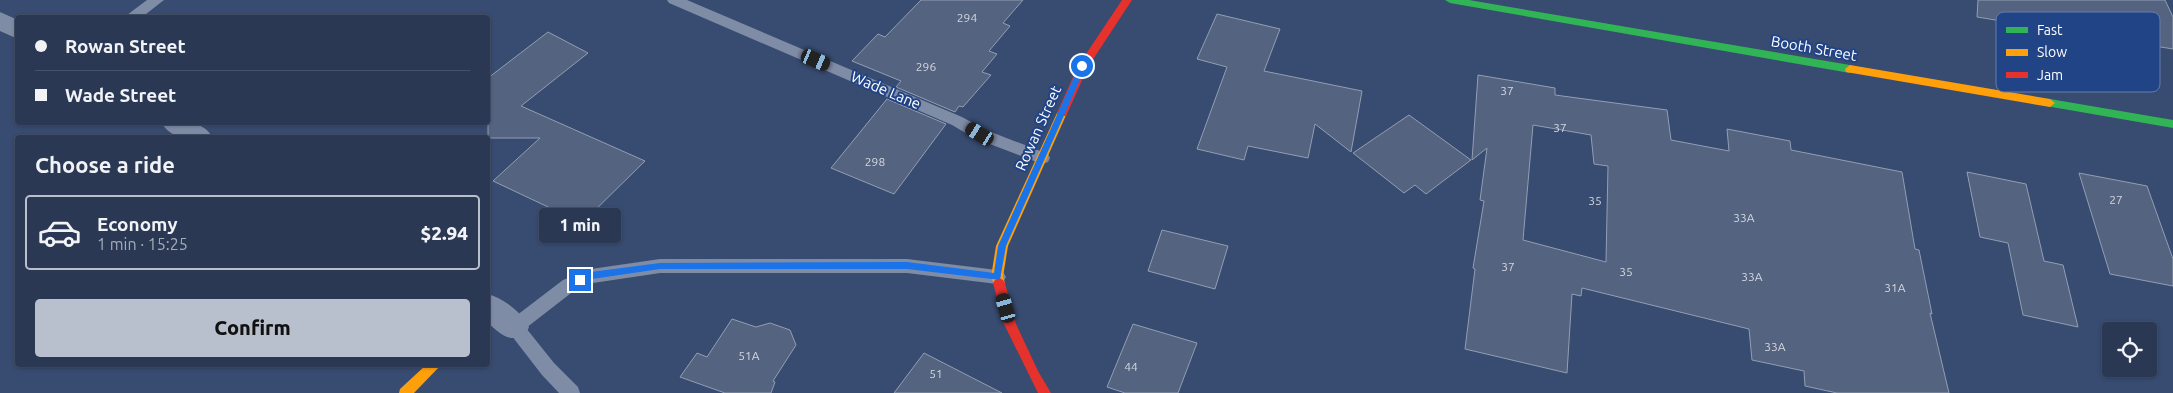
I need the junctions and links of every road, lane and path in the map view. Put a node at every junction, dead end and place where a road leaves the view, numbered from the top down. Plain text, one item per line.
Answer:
1 (157, 0) edge
2 (674, 0) edge
3 (1126, 0) edge
4 (1450, 0) edge
5 (134, 15) edge
6 (0, 20) edge
7 (15, 30) edge
8 (2173, 124) edge
9 (179, 125) edge
10 (195, 135) edge
11 (1042, 158) junction
12 (997, 277) junction
13 (496, 315) edge
14 (433, 367) edge
15 (406, 393) edge
16 (571, 393) edge
17 (1045, 393) edge

1 - 5 lane
2 - 11 lane, Wade Lane
3 - 11 street, Rowan Street
4 - 8 street, Booth Street
6 - 7 street
9 - 10 street
11 - 12 street, Rowan Street
12 - 13 lane
12 - 17 street
13 - 16 lane
14 - 15 street

